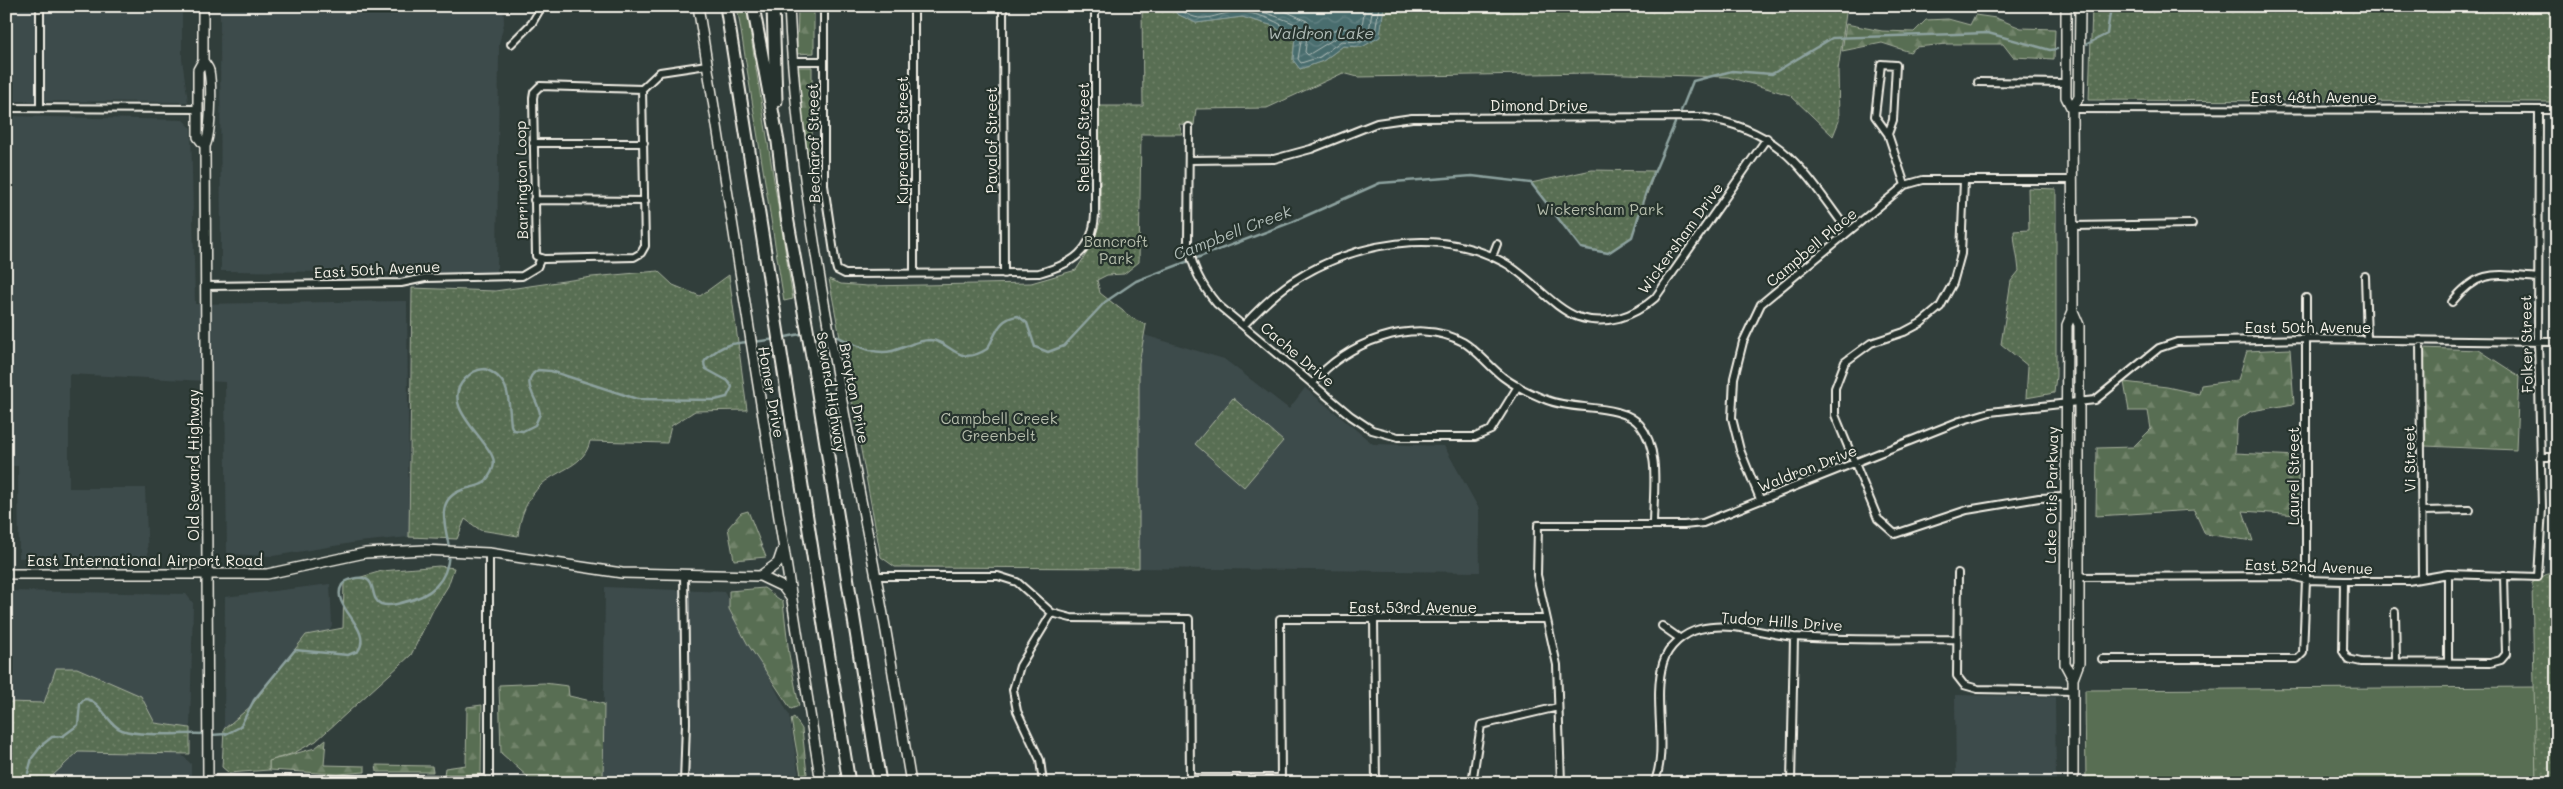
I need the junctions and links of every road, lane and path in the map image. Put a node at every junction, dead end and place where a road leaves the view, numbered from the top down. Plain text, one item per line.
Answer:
1 (40, 6) edge
2 (203, 6) edge
3 (542, 6) edge
4 (698, 6) edge
5 (720, 6) edge
6 (726, 6) edge
7 (753, 6) edge
8 (773, 6) edge
9 (789, 6) edge
10 (824, 6) edge
11 (914, 6) edge
12 (1003, 6) edge
13 (1095, 6) edge
14 (2066, 6) edge
15 (2080, 6) edge
16 (511, 44) dead end
17 (733, 50) junction
18 (824, 60) junction
19 (203, 61) junction
20 (794, 62) junction
21 (707, 65) junction
22 (1978, 82) dead end
23 (2066, 83) junction
24 (642, 89) junction
25 (6, 108) edge
26 (40, 108) junction
27 (198, 109) junction
28 (2072, 109) junction
29 (2539, 110) junction
30 (2557, 110) edge
31 (210, 122) junction
32 (1189, 127) dead end
33 (1888, 134) junction
34 (1767, 138) junction
35 (644, 142) junction
36 (778, 142) junction
37 (533, 143) junction
38 (205, 146) junction
39 (1189, 160) junction
40 (1964, 180) junction
41 (2073, 180) junction
42 (1905, 186) junction
43 (534, 200) junction
44 (645, 201) junction
45 (2192, 224) dead end
46 (2073, 226) junction
47 (1848, 231) junction
48 (1497, 244) dead end
49 (1492, 257) junction
50 (541, 258) junction
51 (914, 273) junction
52 (1004, 274) junction
53 (2365, 276) dead end
54 (2538, 278) junction
55 (206, 286) junction
56 (2306, 298) dead end
57 (2452, 302) dead end
58 (2073, 311) junction
59 (1244, 325) junction
60 (2306, 339) junction
61 (2366, 340) junction
62 (2420, 340) junction
63 (2538, 342) junction
64 (2557, 342) edge
65 (1313, 383) junction
66 (1518, 386) junction
67 (2080, 402) junction
68 (2066, 403) junction
69 (1638, 411) dead end
70 (1633, 418) junction
71 (2540, 457) junction
72 (2557, 457) edge
73 (1855, 462) junction
74 (2064, 497) junction
75 (1760, 499) junction
76 (2470, 510) dead end
77 (2422, 511) junction
78 (1652, 525) junction
79 (783, 545) junction
80 (489, 553) junction
81 (1958, 573) dead end
82 (6, 574) edge
83 (684, 574) junction
84 (2448, 574) junction
85 (207, 575) junction
86 (2504, 575) junction
87 (760, 576) junction
88 (876, 576) junction
89 (2079, 577) junction
90 (2422, 577) junction
91 (2538, 577) joint
92 (2306, 580) junction
93 (2344, 581) junction
94 (792, 598) junction
95 (2395, 612) dead end
96 (1052, 613) junction
97 (1546, 619) junction
98 (1374, 620) junction
99 (1662, 626) dead end
100 (1794, 637) junction
101 (1679, 638) junction
102 (1957, 639) junction
103 (2102, 660) dead end
104 (2396, 661) junction
105 (2448, 662) junction
106 (2073, 679) junction
107 (2074, 691) junction
108 (1558, 707) junction
109 (208, 781) edge
110 (1190, 781) edge
111 (1281, 781) edge
112 (821, 782) edge
113 (489, 783) edge
114 (684, 783) edge
115 (802, 783) edge
116 (849, 783) edge
117 (880, 783) edge
118 (911, 783) edge
119 (1043, 783) edge
120 (1376, 783) edge
121 (1472, 783) edge
122 (1561, 783) edge
123 (1654, 783) edge
124 (1791, 783) edge
125 (2073, 783) edge

1 - 26 street
2 - 19 main road, Old Seward Highway
3 - 16 street
4 - 21 main road, Homer Drive
5 - 17 highway
6 - 17 highway
7 - 36 highway, Seward Highway
8 - 36 highway
9 - 20 main road, Brayton Drive
10 - 18 street, Becharof Street
11 - 51 street, Kupreanof Street
12 - 52 street, Pavalof Street
13 - 52 street, Shelikof Street
14 - 23 main road, Lake Otis Parkway
15 - 28 main road, Lake Otis Parkway
17 - 116 highway
18 - 20 street
18 - 51 street, Becharof Street
19 - 27 main road, Old Seward Highway
19 - 31 main road, Old Seward Highway
20 - 88 main road, Brayton Drive
21 - 24 street
21 - 79 main road, Homer Drive
22 - 23 street
23 - 28 main road, Lake Otis Parkway
24 - 35 street, Barrington Loop
24 - 37 street, Barrington Loop
25 - 26 street
26 - 27 street
27 - 31 main road
27 - 38 main road, Old Seward Highway
28 - 29 street, East 48th Avenue
28 - 41 main road, Lake Otis Parkway
29 - 30 street, East 48th Avenue
29 - 54 street, Folker Street
31 - 38 main road, Old Seward Highway
32 - 39 street, Cache Drive
33 - 33 street
33 - 42 street
34 - 39 street, Dimond Drive
34 - 47 street, Dimond Drive
34 - 49 street, Wickersham Drive
35 - 37 street
35 - 44 street, Barrington Loop
36 - 117 highway, Seward Highway
37 - 43 street, Barrington Loop
38 - 55 main road, Old Seward Highway
39 - 59 street, Cache Drive
40 - 41 street, Campbell Place
40 - 42 street, Campbell Place
40 - 73 street
41 - 46 main road, Lake Otis Parkway
42 - 47 street, Campbell Place
43 - 44 street
43 - 50 street, Barrington Loop
44 - 50 street, Barrington Loop
45 - 46 street
46 - 58 main road, Lake Otis Parkway
47 - 75 street, Campbell Place
48 - 49 street
49 - 59 street, Wickersham Drive
50 - 55 street, East 50th Avenue
51 - 52 street
53 - 61 street
54 - 57 street
54 - 63 street, Folker Street
55 - 85 main road, Old Seward Highway
56 - 60 street, Laurel Street
58 - 67 main road, Lake Otis Parkway
58 - 68 main road, Lake Otis Parkway
59 - 65 street, Cache Drive
60 - 61 street, East 50th Avenue
60 - 67 street, East 50th Avenue
60 - 92 street, Laurel Street
61 - 62 street, East 50th Avenue
62 - 63 street, East 50th Avenue
62 - 77 street, Vi Street
63 - 64 street, East 50th Avenue
63 - 71 street, Folker Street
65 - 66 street
65 - 66 street, Cache Drive
66 - 70 street
67 - 68 street, Waldron Drive
67 - 89 main road, Lake Otis Parkway
68 - 73 street, Waldron Drive
68 - 74 main road, Lake Otis Parkway
69 - 70 street
70 - 78 street
71 - 72 street
71 - 91 street, Folker Street
73 - 74 street
73 - 75 street, Waldron Drive
74 - 106 main road, Lake Otis Parkway
75 - 78 street, Waldron Drive
76 - 77 street
77 - 90 street, Vi Street
78 - 97 street, Waldron Drive
79 - 87 main road
79 - 94 main road, Homer Drive
80 - 83 main road, East International Airport Road
80 - 85 main road, East International Airport Road
80 - 113 street
81 - 102 street
82 - 85 main road, East International Airport Road
83 - 87 main road, East International Airport Road
83 - 114 street
84 - 86 street, East 52nd Avenue
84 - 90 street, East 52nd Avenue
84 - 105 street
85 - 109 main road, Old Seward Highway
86 - 91 street, East 52nd Avenue
86 - 105 street
87 - 94 main road, East International Airport Road
88 - 96 street
88 - 118 main road, Brayton Drive
89 - 92 street, East 52nd Avenue
89 - 106 main road, Lake Otis Parkway
90 - 93 street, East 52nd Avenue
92 - 93 street, East 52nd Avenue
92 - 103 street, Laurel Street
93 - 104 street
94 - 112 main road, Homer Drive
95 - 104 street
96 - 110 street
96 - 119 street
97 - 98 street, East 53rd Avenue
97 - 108 street
98 - 111 street, East 53rd Avenue
98 - 120 street
99 - 101 street
100 - 101 street, Tudor Hills Drive
100 - 102 street, Tudor Hills Drive
100 - 124 street
101 - 123 street
102 - 107 street
104 - 105 street
106 - 107 main road, Lake Otis Parkway
107 - 125 main road, Lake Otis Parkway
108 - 121 street
108 - 122 street
109 - 113 street
110 - 111 street
112 - 115 street

